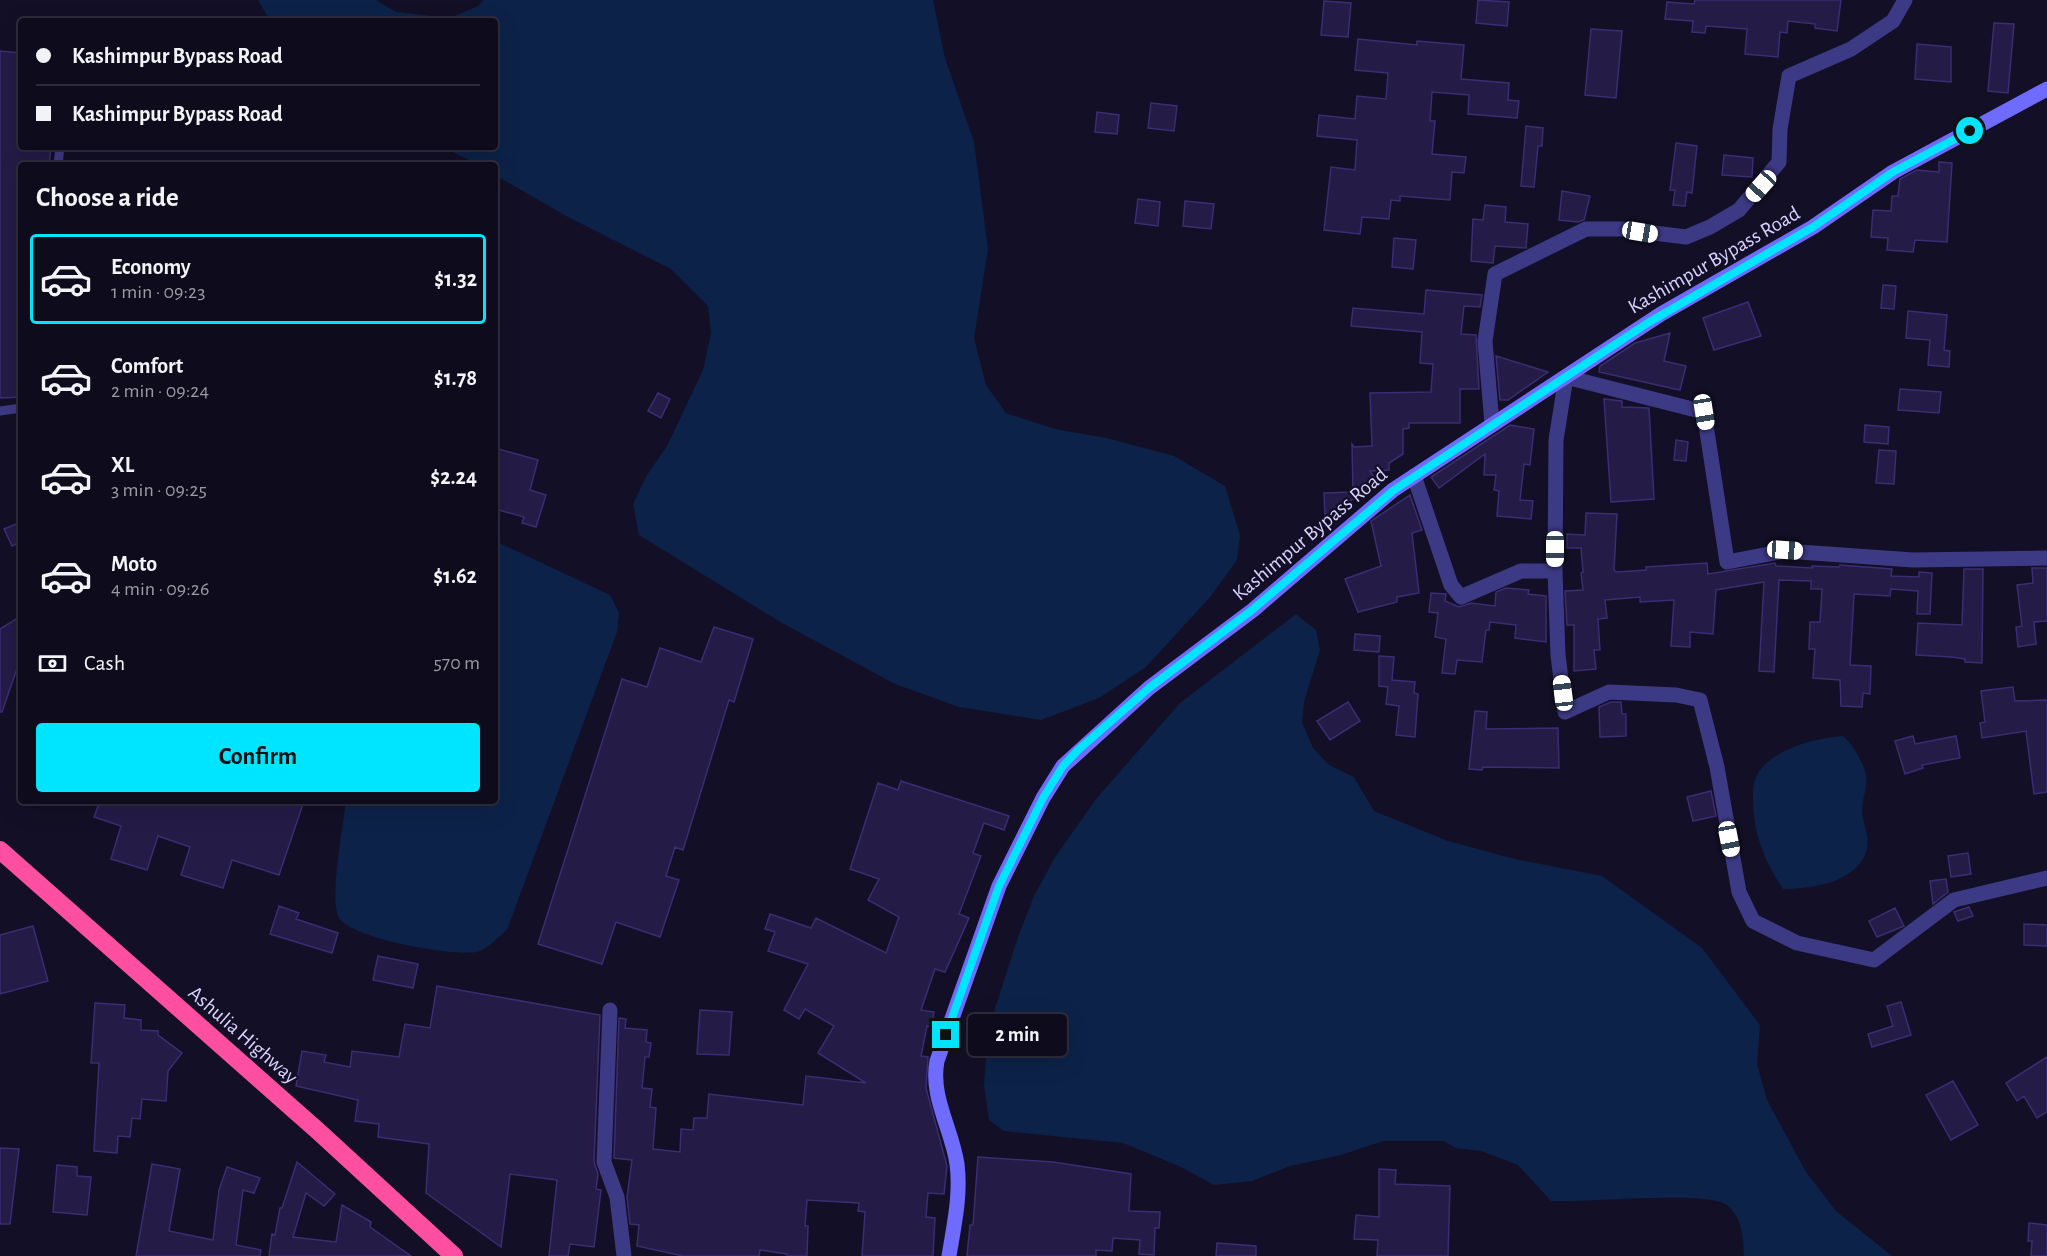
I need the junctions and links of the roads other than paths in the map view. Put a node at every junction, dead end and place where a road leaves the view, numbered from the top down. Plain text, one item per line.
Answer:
1 (1905, 0) edge
2 (2047, 89) edge
3 (1566, 377) junction
4 (18, 408) edge
5 (0, 411) edge
6 (1492, 424) junction
7 (1414, 476) junction
8 (2047, 558) edge
9 (1555, 571) junction
10 (0, 850) edge
11 (2047, 878) edge
12 (610, 1010) dead end
13 (454, 1256) edge
14 (624, 1256) edge
15 (949, 1256) edge

1 - 6 street
2 - 3 main road, Kashimpur Bypass Road
3 - 6 main road, Kashimpur Bypass Road
3 - 8 street
3 - 9 street
4 - 5 lane
6 - 7 main road, Kashimpur Bypass Road
7 - 9 street
7 - 15 main road, Kashimpur Bypass Road
9 - 11 street
10 - 13 highway, Ashulia Highway
12 - 14 street

